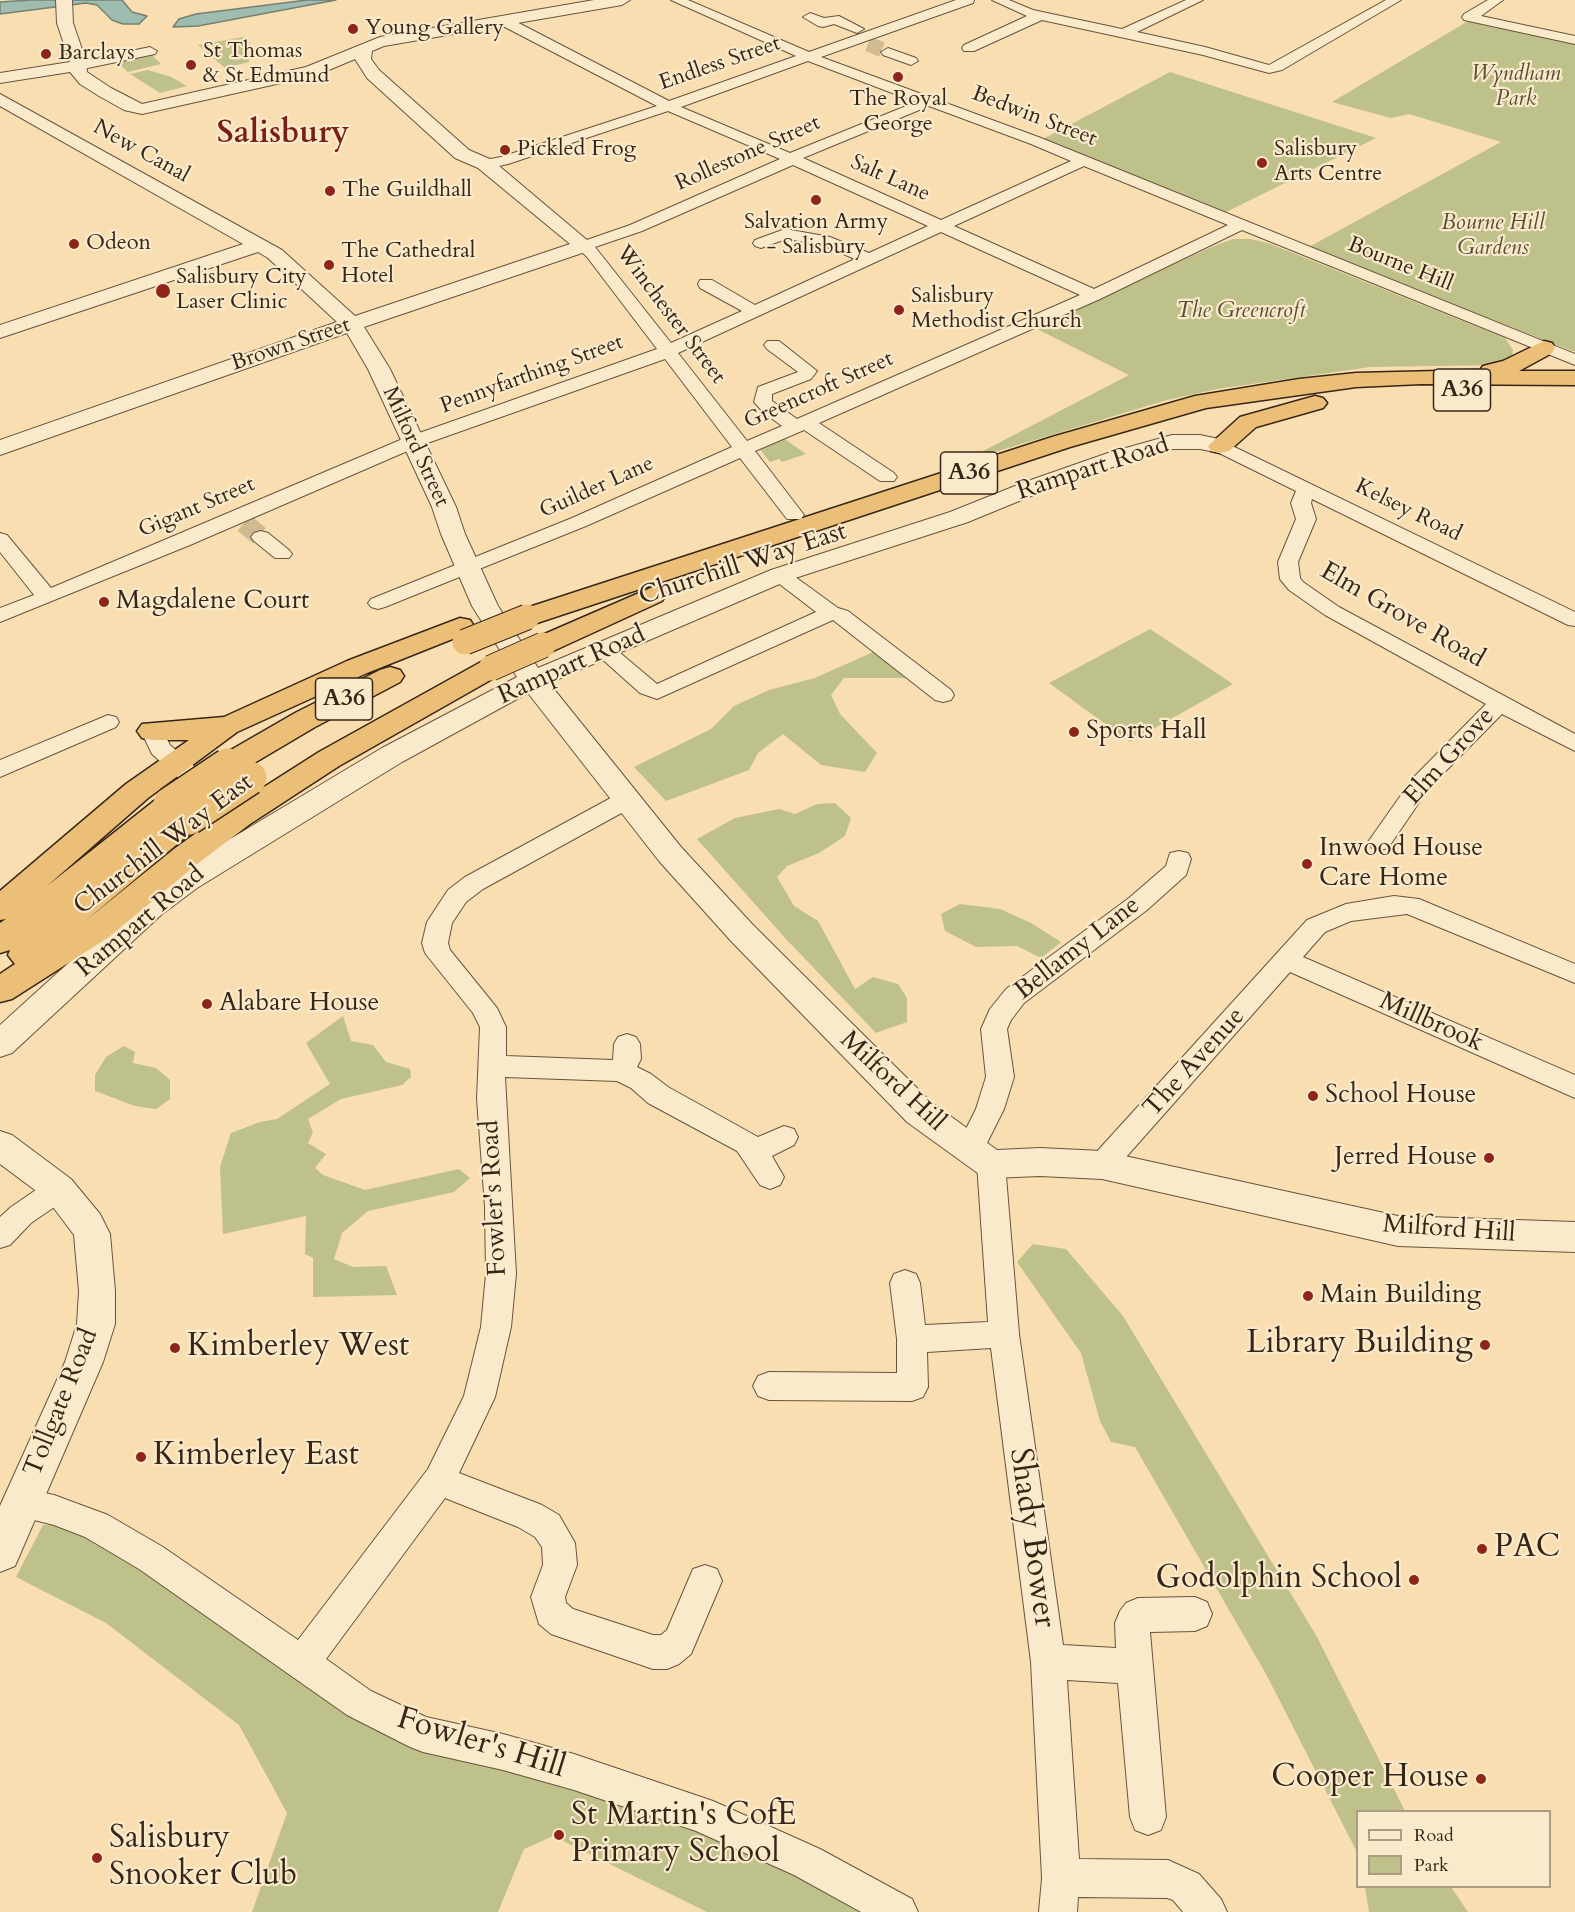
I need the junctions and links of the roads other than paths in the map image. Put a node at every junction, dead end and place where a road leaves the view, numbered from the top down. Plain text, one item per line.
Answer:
1 (622, 0) edge
2 (677, 0) edge
3 (968, 0) edge
4 (998, 0) edge
5 (1197, 0) edge
6 (1395, 0) edge
7 (1470, 2) dead end
8 (64, 3) edge
9 (1492, 3) edge
10 (1041, 15) junction
11 (810, 17) dead end
12 (504, 21) junction
13 (1124, 33) junction
14 (864, 36) junction
15 (992, 38) junction
16 (1575, 40) edge
17 (1010, 44) dead end
18 (364, 48) junction
19 (969, 48) dead end
20 (150, 51) dead end
21 (888, 52) tunnel mouth
22 (808, 57) junction
23 (910, 61) dead end
24 (78, 66) junction
25 (310, 71) junction
26 (373, 74) junction
27 (0, 78) edge
28 (0, 99) edge
29 (930, 101) junction
30 (668, 106) junction
31 (793, 159) junction
32 (1083, 161) junction
33 (485, 164) junction
34 (1240, 225) junction
35 (940, 226) junction
36 (761, 243) dead end
37 (260, 245) junction
38 (584, 246) junction
39 (869, 260) junction
40 (706, 284) dead end
41 (1094, 295) junction
42 (756, 312) junction
43 (352, 324) junction
44 (0, 332) edge
45 (773, 345) dead end
46 (1544, 348) junction
47 (666, 350) junction
48 (1575, 360) edge
49 (1421, 377) junction
50 (1575, 378) edge
51 (1575, 391) edge
52 (1349, 394) junction
53 (800, 425) junction
54 (412, 442) junction
55 (1220, 446) junction
56 (0, 448) edge
57 (744, 449) junction
58 (887, 477) dead end
59 (1311, 490) junction
60 (794, 515) dead end
61 (261, 537) tunnel mouth
62 (0, 539) edge
63 (282, 554) dead end
64 (467, 566) junction
65 (780, 575) junction
66 (651, 586) junction
67 (47, 597) junction
68 (378, 603) dead end
69 (831, 613) junction
70 (0, 616) edge
71 (1575, 620) edge
72 (531, 625) junction
73 (474, 648) junction
74 (604, 651) junction
75 (532, 680) junction
76 (943, 695) dead end
77 (1501, 702) junction
78 (108, 722) dead end
79 (230, 725) junction
80 (152, 731) joint
81 (1575, 744) edge
82 (174, 763) junction
83 (0, 769) edge
84 (628, 799) junction
85 (179, 811) junction
86 (239, 817) junction
87 (1380, 842) dead end
88 (1179, 859) dead end
89 (0, 909) edge
90 (0, 941) edge
91 (1287, 960) junction
92 (0, 974) edge
93 (1575, 974) edge
94 (0, 990) edge
95 (0, 1044) edge
96 (627, 1044) dead end
97 (492, 1066) junction
98 (621, 1071) junction
99 (1575, 1087) edge
100 (784, 1137) dead end
101 (0, 1145) edge
102 (753, 1153) junction
103 (980, 1157) junction
104 (1102, 1165) junction
105 (770, 1177) dead end
106 (59, 1189) junction
107 (0, 1236) edge
108 (1575, 1237) edge
109 (905, 1283) dead end
110 (1004, 1334) junction
111 (912, 1339) junction
112 (769, 1386) dead end
113 (439, 1480) junction
114 (22, 1503) junction
115 (0, 1552) edge
116 (705, 1581) dead end
117 (1195, 1614) dead end
118 (1048, 1662) junction
119 (301, 1664) junction
120 (1134, 1666) junction
121 (1148, 1817) dead end
122 (1060, 1895) edge
123 (899, 1912) edge
124 (1208, 1912) edge

1 - 12 street
2 - 22 street, Bedwin Street
3 - 14 street, Endless Street
4 - 10 street
5 - 13 street
6 - 13 street
7 - 9 street
8 - 24 street
9 - 16 street
10 - 13 street
10 - 15 street
11 - 14 street
12 - 18 street
12 - 30 street, Salt Lane
14 - 22 street, Endless Street
15 - 17 street
15 - 19 street
18 - 25 street
18 - 26 street
20 - 24 street
21 - 23 street
22 - 29 street, Bedwin Street
22 - 30 street, Endless Street
24 - 25 street
24 - 27 street
25 - 26 street
26 - 33 street, Winchester Street
28 - 37 street, New Canal
29 - 31 street, Rollestone Street
29 - 32 street, Bedwin Street
30 - 31 street, Salt Lane
30 - 33 street, Endless Street
31 - 35 street, Salt Lane
31 - 38 street, Rollestone Street
32 - 34 street, Bedwin Street
32 - 35 street, Pennyfarthing Street
33 - 38 street, Winchester Street
34 - 41 street, Greencroft Street
34 - 46 street, Bourne Hill
35 - 39 street, Pennyfarthing Street
35 - 41 street, Salt Lane
36 - 39 street
37 - 43 street, Milford Street
37 - 44 street
38 - 43 street, Brown Street
38 - 47 street, Winchester Street
39 - 42 street, Pennyfarthing Street
40 - 42 street
41 - 53 street, Greencroft Street
42 - 47 street, Pennyfarthing Street
43 - 54 street, Milford Street
43 - 56 street, Brown Street
45 - 53 street
46 - 48 street, Bourne Hill
46 - 49 highway
47 - 54 street, Pennyfarthing Street
47 - 57 street, Winchester Street
49 - 50 highway, Churchill Way East / A36
49 - 66 highway, Churchill Way East / A36
51 - 52 highway, Churchill Way East / A36
52 - 55 highway
52 - 66 highway, Churchill Way East / A36
53 - 57 street, Greencroft Street
53 - 58 street
54 - 64 street, Milford Street
54 - 67 street, Gigant Street
55 - 59 street, Kelsey Road
55 - 65 street, Rampart Road
57 - 60 street, Winchester Street
57 - 64 street, Guilder Lane
59 - 71 street, Kelsey Road
59 - 77 street, Elm Grove Road
61 - 63 street
62 - 67 street
64 - 68 street, Guilder Lane
64 - 75 street, Milford Street
65 - 69 street
65 - 74 street, Rampart Road
66 - 72 highway
66 - 72 highway
67 - 70 street, Gigant Street
69 - 74 street
69 - 76 street
72 - 73 highway, bridge
72 - 73 highway
73 - 79 highway
73 - 85 highway, Churchill Way East / A36, bridge
73 - 86 highway
74 - 75 street, Rampart Road
75 - 84 street, Milford Hill
75 - 95 street, Rampart Road
77 - 81 street, Elm Grove Road
77 - 87 street, Elm Grove
78 - 83 street
79 - 80 highway
79 - 82 highway
80 - 82 street
82 - 86 street
82 - 89 highway
84 - 97 street, Fowler's Road
84 - 103 street, Milford Hill
85 - 90 highway, Churchill Way East / A36
85 - 92 highway, Churchill Way East / A36
86 - 94 highway
88 - 103 street, Bellamy Lane
91 - 93 street
91 - 99 street, Millbrook
91 - 104 street, The Avenue
96 - 98 street
97 - 98 street
97 - 113 street, Fowler's Road
98 - 102 street
100 - 102 street
101 - 106 street, Tollgate Road
102 - 105 street
103 - 104 street, Milford Hill
103 - 110 street, Shady Bower
104 - 108 street, Milford Hill
106 - 107 street
106 - 114 street, Tollgate Road
109 - 111 street
110 - 111 street
110 - 118 street, Shady Bower
111 - 112 street
113 - 116 street
113 - 119 street, Fowler's Road
114 - 115 street, Tollgate Road
114 - 119 street, Fowler's Hill
117 - 120 street
118 - 120 street
118 - 122 street, Shady Bower
119 - 123 street, Fowler's Hill
120 - 121 street
122 - 124 street

